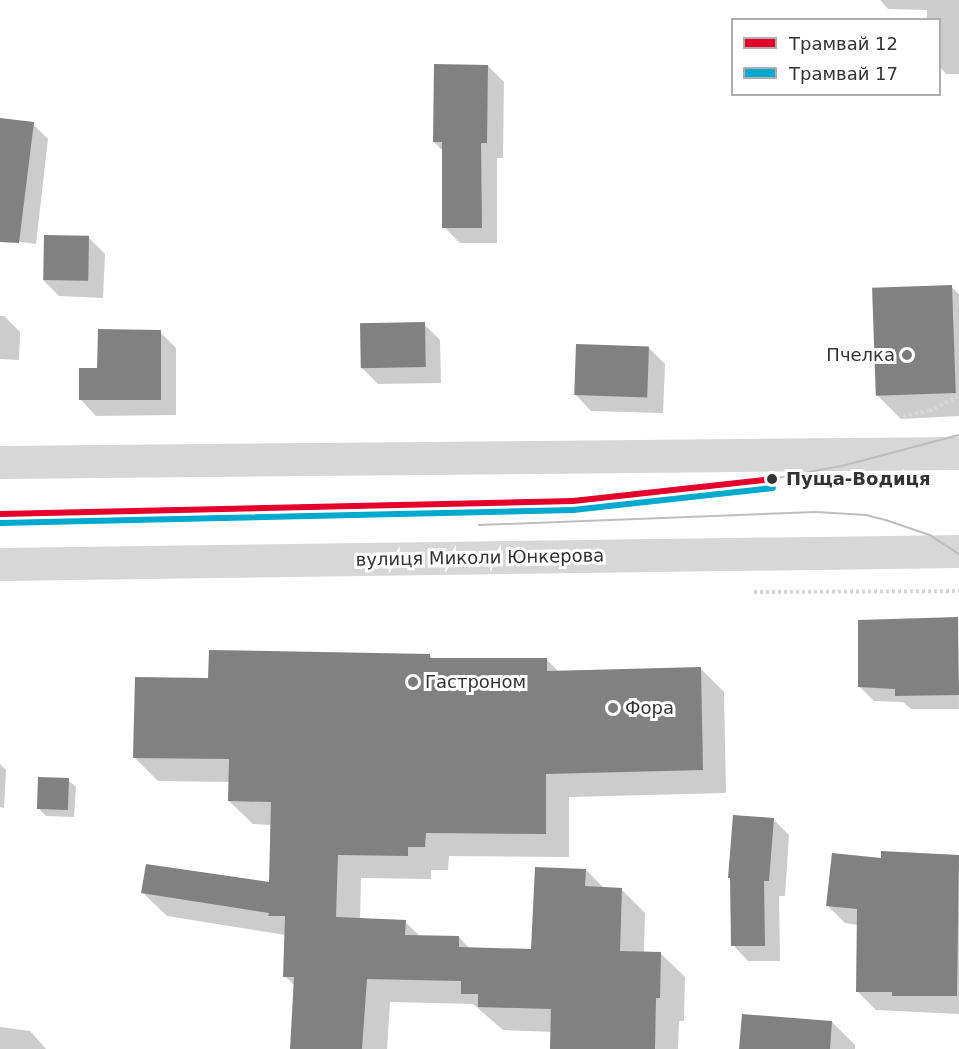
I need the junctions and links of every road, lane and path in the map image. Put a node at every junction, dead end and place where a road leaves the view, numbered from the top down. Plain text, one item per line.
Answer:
1 (959, 453) edge
2 (0, 462) edge
3 (959, 551) edge
4 (0, 564) edge

1 - 2 street
3 - 4 street, вулиця Миколи Юнкерова

